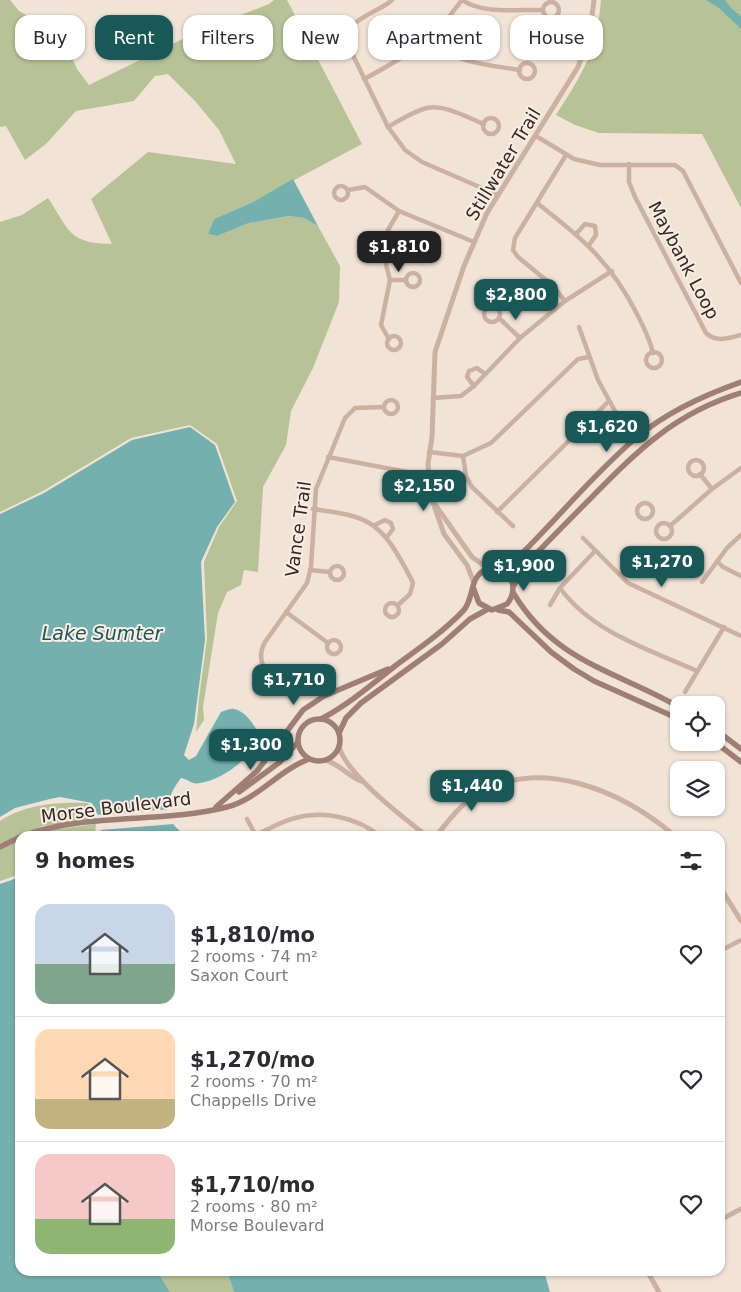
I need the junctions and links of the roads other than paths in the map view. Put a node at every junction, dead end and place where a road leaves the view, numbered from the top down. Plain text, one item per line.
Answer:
1 (392, 0) edge
2 (462, 0) edge
3 (594, 0) edge
4 (543, 10) dead end
5 (449, 15) edge
6 (358, 22) edge
7 (354, 60) edge
8 (400, 60) edge
9 (468, 60) edge
10 (520, 70) dead end
11 (364, 79) junction
12 (484, 124) dead end
13 (388, 127) junction
14 (536, 136) junction
15 (566, 155) junction
16 (629, 164) junction
17 (348, 190) dead end
18 (498, 195) junction
19 (537, 203) junction
20 (399, 211) junction
21 (576, 234) junction
22 (474, 242) junction
23 (589, 245) junction
24 (612, 271) junction
25 (390, 280) junction
26 (406, 280) dead end
27 (741, 283) edge
28 (565, 302) junction
29 (499, 318) dead end
30 (579, 327) dead end
31 (741, 335) edge
32 (520, 338) junction
33 (389, 339) dead end
34 (654, 353) dead end
35 (589, 358) junction
36 (485, 374) junction
37 (741, 382) edge
38 (474, 386) junction
39 (741, 393) edge
40 (433, 398) junction
41 (608, 402) junction
42 (384, 407) dead end
43 (622, 424) dead end
44 (429, 452) junction
45 (463, 456) junction
46 (328, 457) junction
47 (741, 468) edge
48 (700, 474) dead end
49 (428, 476) junction
50 (712, 489) junction
51 (430, 494) junction
52 (313, 509) junction
53 (497, 512) junction
54 (651, 516) dead end
55 (375, 525) junction
56 (660, 525) junction
57 (512, 526) dead end
58 (670, 526) junction
59 (741, 535) edge
60 (387, 537) junction
61 (583, 538) dead end
62 (595, 551) junction
63 (717, 561) junction
64 (496, 568) junction
65 (489, 569) junction
66 (310, 570) junction
67 (330, 572) dead end
68 (741, 576) edge
69 (702, 582) dead end
70 (474, 585) junction
71 (514, 586) junction
72 (560, 588) junction
73 (514, 594) junction
74 (398, 605) dead end
75 (550, 605) dead end
76 (488, 609) junction
77 (496, 610) junction
78 (286, 612) junction
79 (724, 627) junction
80 (741, 636) edge
81 (328, 643) dead end
82 (398, 665) junction
83 (697, 671) junction
84 (271, 676) dead end
85 (684, 692) dead end
86 (670, 703) edge
87 (670, 715) edge
88 (321, 719) junction
89 (339, 733) junction
90 (725, 737) edge
91 (298, 742) junction
92 (339, 745) junction
93 (741, 749) edge
94 (725, 750) edge
95 (309, 759) junction
96 (325, 760) junction
97 (741, 762) edge
98 (362, 781) junction
99 (227, 799) junction
100 (214, 809) junction
101 (247, 819) dead end
102 (38, 831) edge
103 (253, 831) edge
104 (266, 831) edge
105 (372, 831) edge
106 (421, 831) edge
107 (441, 831) edge
108 (668, 831) edge
109 (15, 840) edge
110 (0, 847) edge
111 (725, 895) edge
112 (741, 921) edge
113 (741, 940) edge
114 (725, 948) edge
115 (741, 1209) edge
116 (725, 1217) edge
117 (651, 1276) edge
118 (659, 1292) edge

1 - 6 street
2 - 4 street
2 - 5 street
3 - 14 street, Stillwater Trail
7 - 11 street
8 - 11 street
9 - 10 street
11 - 13 street
12 - 13 street
13 - 18 street
14 - 15 street
14 - 18 street, Stillwater Trail
15 - 16 street
15 - 19 street
16 - 27 street
16 - 31 street, Maybank Loop
17 - 20 street
18 - 22 street, Stillwater Trail
19 - 21 street
19 - 28 street
20 - 22 street
20 - 25 street
21 - 23 street
21 - 23 street
22 - 40 street, Stillwater Trail
23 - 24 street
24 - 28 street
24 - 34 street
25 - 26 street
25 - 33 street
28 - 32 street
29 - 32 street
30 - 35 street
32 - 36 street
35 - 41 street
35 - 45 street
36 - 38 street
36 - 38 street
37 - 64 main road
38 - 40 street
39 - 71 main road
40 - 44 street, Stillwater Trail
41 - 43 street
41 - 53 street
42 - 46 street, Vance Trail
44 - 45 street
44 - 49 street, Stillwater Trail
45 - 53 street
46 - 49 street
46 - 52 street, Vance Trail
47 - 50 street
48 - 50 street
49 - 51 street, Stillwater Trail
50 - 58 street
51 - 65 street, Stillwater Trail
51 - 70 street, Stillwater Trail
52 - 55 street
52 - 66 street, Vance Trail
53 - 57 street
54 - 56 street
55 - 60 street
55 - 60 street
56 - 58 street
56 - 58 street
59 - 63 street
60 - 74 street
61 - 62 street
62 - 72 street
62 - 79 street
63 - 68 street
63 - 69 street
64 - 65 main road
64 - 71 main road
65 - 70 main road
66 - 67 street
66 - 78 street, Vance Trail
70 - 76 main road
70 - 82 main road, Morse Boulevard
71 - 73 main road
72 - 75 street
72 - 83 street
73 - 77 main road
73 - 86 main road
76 - 77 main road
76 - 89 main road
77 - 87 main road
78 - 81 street
78 - 84 street, Vance Trail
79 - 80 street
79 - 83 street
82 - 88 main road, Morse Boulevard
82 - 99 main road, Morse Boulevard
83 - 85 street
88 - 89 main road
88 - 91 main road
89 - 92 main road
90 - 93 main road
91 - 95 main road
91 - 99 main road, Morse Boulevard
92 - 96 main road
92 - 98 street
94 - 97 main road
95 - 96 main road
95 - 100 main road, Morse Boulevard
96 - 98 street
98 - 106 street
99 - 100 main road, Morse Boulevard
100 - 102 main road, Morse Boulevard
101 - 103 street
104 - 105 street
107 - 108 street
109 - 110 main road, Morse Boulevard
111 - 112 street
113 - 114 street
115 - 116 street
117 - 118 street

